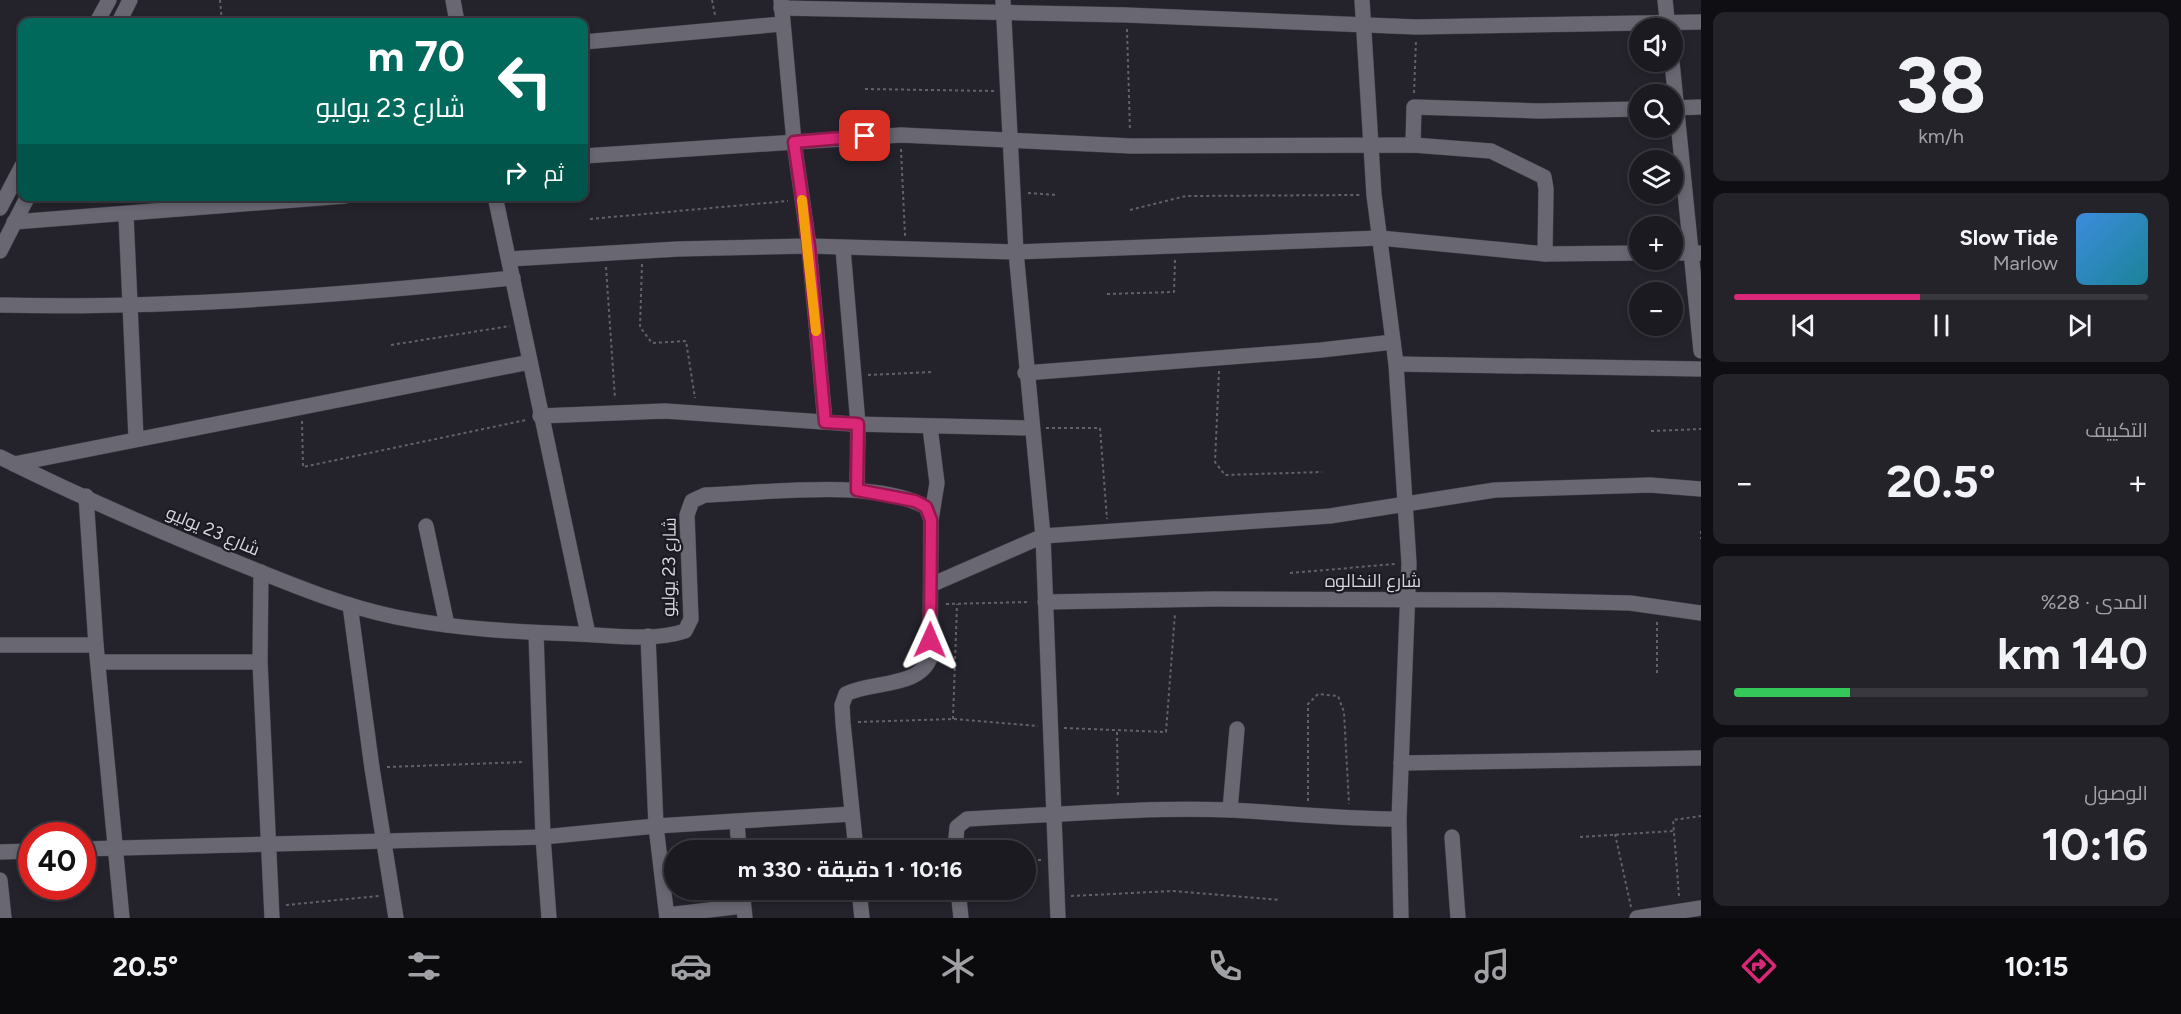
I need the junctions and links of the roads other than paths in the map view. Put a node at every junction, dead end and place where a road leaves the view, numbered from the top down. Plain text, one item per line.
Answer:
1 (109, 0) edge
2 (130, 0) edge
3 (453, 0) edge
4 (1362, 0) edge
5 (1665, 0) edge
6 (781, 4) edge
7 (1004, 6) edge
8 (100, 18) edge
9 (121, 18) edge
10 (457, 18) edge
11 (1667, 18) edge
12 (1701, 22) edge
13 (782, 24) junction
14 (1683, 25) edge
15 (1364, 26) junction
16 (1629, 27) edge
17 (588, 42) edge
18 (1701, 107) edge
19 (1683, 108) edge
20 (1629, 109) edge
21 (1679, 138) edge
22 (1010, 139) junction
23 (794, 142) junction
24 (1371, 145) junction
25 (1413, 145) junction
26 (588, 156) edge
27 (18, 174) edge
28 (25, 201) edge
29 (287, 201) edge
30 (496, 201) edge
31 (0, 208) edge
32 (126, 215) junction
33 (14, 222) junction
34 (1380, 238) junction
35 (809, 246) junction
36 (843, 249) junction
37 (0, 251) edge
38 (1016, 252) junction
39 (1629, 253) edge
40 (1696, 253) edge
41 (1545, 254) junction
42 (508, 259) junction
43 (513, 278) junction
44 (0, 305) edge
45 (128, 307) junction
46 (1393, 342) junction
47 (1701, 351) edge
48 (530, 362) junction
49 (1396, 364) junction
50 (1701, 369) edge
51 (1025, 373) junction
52 (540, 417) junction
53 (825, 422) junction
54 (858, 424) junction
55 (930, 427) junction
56 (1031, 428) junction
57 (136, 438) junction
58 (0, 457) edge
59 (14, 464) junction
60 (1701, 489) edge
61 (857, 490) junction
62 (86, 496) junction
63 (1405, 504) junction
64 (931, 520) junction
65 (426, 526) dead end
66 (1043, 537) junction
67 (261, 572) junction
68 (931, 585) junction
69 (1408, 601) junction
70 (1045, 602) junction
71 (350, 605) junction
72 (1701, 614) edge
73 (447, 625) junction
74 (536, 633) junction
75 (588, 634) junction
76 (648, 636) junction
77 (0, 645) edge
78 (96, 645) junction
79 (98, 662) junction
80 (260, 662) junction
81 (1237, 729) dead end
82 (1701, 758) edge
83 (1401, 763) junction
84 (1230, 810) junction
85 (852, 814) junction
86 (1053, 815) junction
87 (1400, 819) junction
88 (737, 822) junction
89 (656, 826) junction
90 (543, 837) junction
91 (1452, 837) dead end
92 (738, 840) edge
93 (855, 840) edge
94 (956, 840) edge
95 (383, 843) junction
96 (268, 846) junction
97 (116, 847) junction
98 (96, 848) edge
99 (18, 851) edge
100 (0, 852) edge
101 (0, 880) edge
102 (860, 900) edge
103 (959, 900) edge
104 (1701, 908) edge
105 (272, 912) edge
106 (744, 912) edge
107 (1634, 913) edge
108 (667, 916) edge
109 (4, 918) edge
110 (122, 918) edge
111 (396, 918) edge
112 (549, 918) edge
113 (862, 918) edge
114 (961, 918) edge
115 (1058, 918) edge
116 (1401, 918) edge
117 (1458, 918) edge

1 - 8 street
2 - 9 street
3 - 10 street
4 - 15 street
5 - 11 street
6 - 7 street
6 - 13 street
7 - 15 street
7 - 22 street
12 - 14 street
13 - 17 street
13 - 23 street
15 - 16 street
15 - 24 street
18 - 19 street
20 - 25 street
21 - 40 street
22 - 23 street
22 - 24 street
22 - 38 street
23 - 26 street
23 - 35 street
24 - 25 street
24 - 34 street
25 - 41 street
27 - 31 street
28 - 33 street
29 - 32 street
30 - 42 street
32 - 33 street
32 - 45 street
33 - 37 street
34 - 38 street
34 - 41 street
34 - 46 street
35 - 36 street
35 - 42 street
35 - 53 street
36 - 38 street
36 - 54 street
38 - 51 street
39 - 41 street
40 - 47 street
42 - 43 street
43 - 45 street
43 - 48 street
44 - 45 street
45 - 57 street
46 - 49 street
46 - 51 street
48 - 52 street
48 - 57 street
49 - 50 street
49 - 63 street
51 - 56 street
52 - 53 street
52 - 75 street
53 - 54 street
54 - 55 street
54 - 61 street
55 - 56 street
55 - 64 street
56 - 66 street
57 - 59 street
58 - 59 street, شارع 23 يوليو
59 - 62 street, شارع 23 يوليو
60 - 63 street
61 - 64 street, شارع 23 يوليو
61 - 76 street, شارع 23 يوليو
62 - 67 street, شارع 23 يوليو
62 - 78 street
63 - 66 street
63 - 69 street
64 - 68 street
65 - 73 street
66 - 68 street
66 - 70 street
67 - 71 street, شارع 23 يوليو
67 - 80 street
68 - 85 street
69 - 70 street, شارع النخالوه
69 - 72 street, شارع النخالوه
69 - 83 street
70 - 86 street
71 - 73 street, شارع 23 يوليو
71 - 95 street
73 - 74 street, شارع 23 يوليو
74 - 75 street, شارع 23 يوليو
74 - 90 street
75 - 76 street, شارع 23 يوليو
76 - 89 street
77 - 78 street
78 - 79 street
79 - 80 street
79 - 97 street
80 - 96 street
81 - 84 street
82 - 83 street
83 - 87 street
84 - 86 street
84 - 87 street
85 - 88 street
85 - 93 street
86 - 94 street
86 - 115 street
87 - 116 street
88 - 89 street
88 - 92 street
89 - 90 street
89 - 108 street
90 - 95 street
90 - 112 street
91 - 117 street
95 - 96 street
95 - 111 street
96 - 97 street
96 - 105 street
97 - 98 street
97 - 110 street
99 - 100 street
101 - 109 street
102 - 113 street
103 - 114 street
104 - 107 street
106 - 108 street

